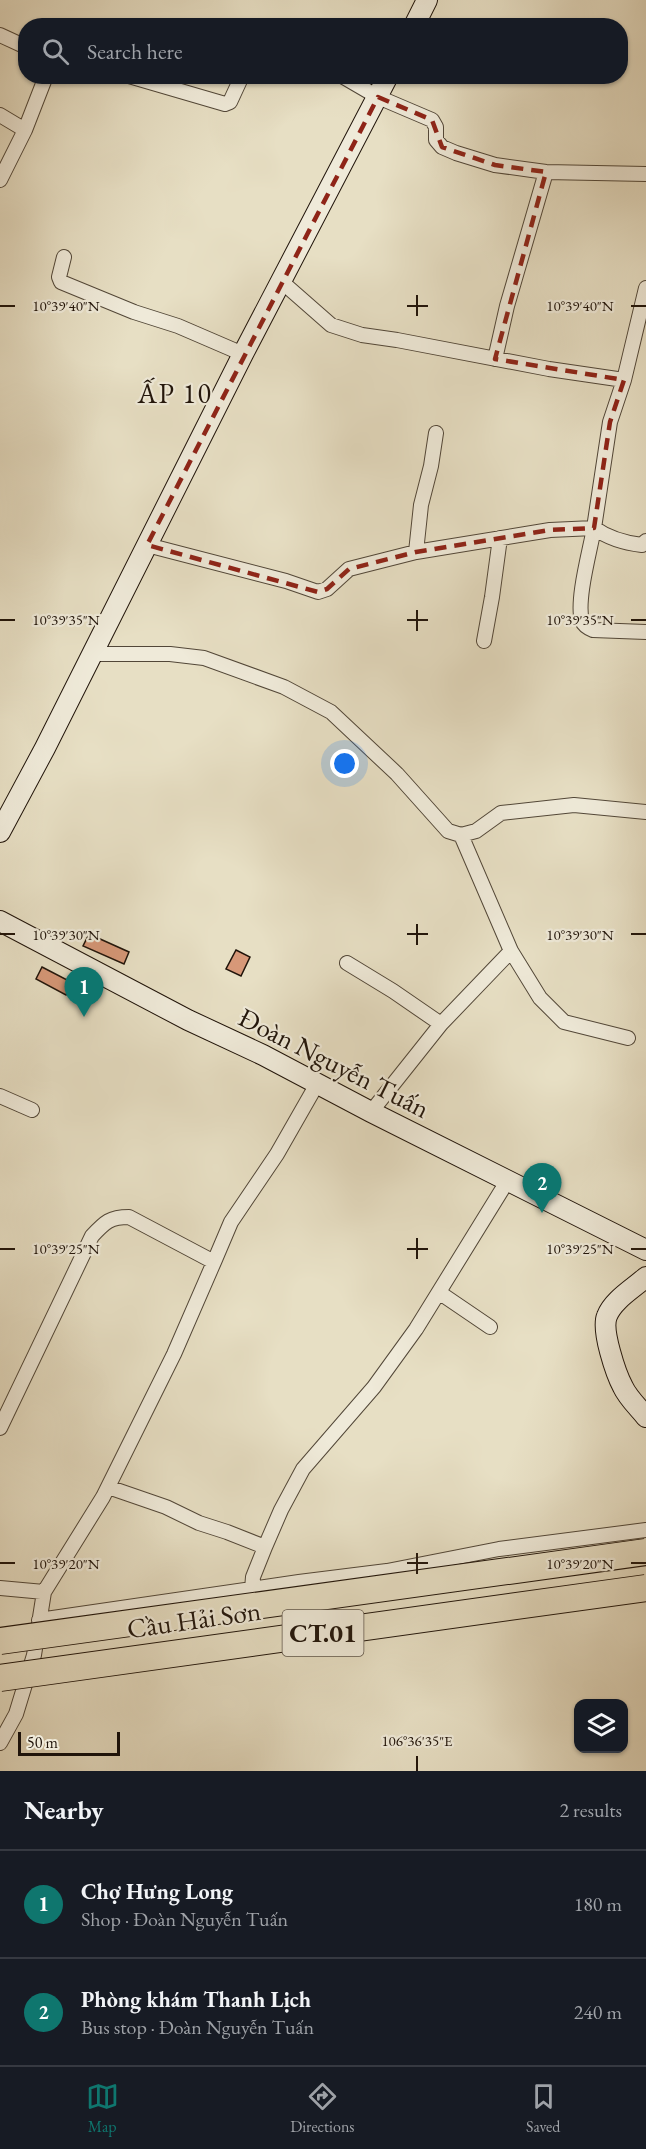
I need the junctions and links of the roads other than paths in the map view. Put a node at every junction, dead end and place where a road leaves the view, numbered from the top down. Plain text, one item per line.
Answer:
1 (427, 0) edge
2 (418, 18) edge
3 (0, 35) edge
4 (18, 43) edge
5 (43, 84) edge
6 (156, 84) edge
7 (238, 84) edge
8 (356, 84) edge
9 (384, 84) edge
10 (378, 97) junction
11 (0, 115) edge
12 (25, 130) junction
13 (546, 172) junction
14 (646, 174) edge
15 (0, 180) edge
16 (64, 257) dead end
17 (282, 282) junction
18 (646, 288) edge
19 (243, 354) junction
20 (495, 358) junction
21 (624, 380) junction
22 (436, 433) dead end
23 (594, 528) junction
24 (500, 538) junction
25 (646, 541) edge
26 (147, 545) junction
27 (416, 552) junction
28 (646, 632) edge
29 (484, 641) dead end
30 (92, 654) junction
31 (646, 812) edge
32 (0, 832) edge
33 (461, 835) junction
34 (0, 921) edge
35 (511, 951) junction
36 (347, 963) dead end
37 (441, 1024) junction
38 (628, 1038) dead end
39 (317, 1084) junction
40 (0, 1096) edge
41 (32, 1110) dead end
42 (371, 1112) junction
43 (508, 1180) junction
44 (646, 1250) edge
45 (214, 1262) junction
46 (646, 1277) edge
47 (440, 1293) junction
48 (490, 1327) dead end
49 (646, 1417) edge
50 (0, 1428) edge
51 (108, 1487) junction
52 (646, 1530) edge
53 (265, 1548) junction
54 (646, 1552) edge
55 (0, 1588) edge
56 (646, 1588) edge
57 (252, 1589) junction
58 (44, 1592) junction
59 (39, 1620) junction
60 (0, 1641) edge
61 (0, 1678) edge
62 (0, 1743) edge

1 - 2 street
3 - 4 street
5 - 12 street
6 - 7 street
8 - 10 street
9 - 10 street
10 - 13 street
10 - 17 street
11 - 12 street
12 - 15 street
13 - 14 street
13 - 20 street
16 - 19 street
17 - 19 street
17 - 20 street
18 - 21 street
19 - 26 street
20 - 21 street
21 - 23 street
22 - 27 street
23 - 24 street
23 - 25 street
23 - 28 street
24 - 27 street
24 - 29 street
26 - 27 street
26 - 30 street
30 - 32 street
30 - 33 street
31 - 33 street
33 - 35 street
34 - 39 street, Đoàn Nguyễn Tuấn
35 - 37 street
35 - 38 street
36 - 37 street
37 - 42 street
39 - 42 street, Đoàn Nguyễn Tuấn
39 - 45 street
40 - 41 street
42 - 43 street, Đoàn Nguyễn Tuấn
43 - 44 street, Đoàn Nguyễn Tuấn
43 - 47 street
45 - 50 street
45 - 51 street
46 - 49 street
47 - 48 street
47 - 53 street
51 - 53 street
51 - 58 street
52 - 57 street
53 - 57 street
54 - 60 highway, Cầu Hải Sơn / CT.01, bridge
55 - 58 street
56 - 61 highway, Cầu Hải Sơn / CT.01, bridge
57 - 59 street
58 - 59 street
59 - 62 street

